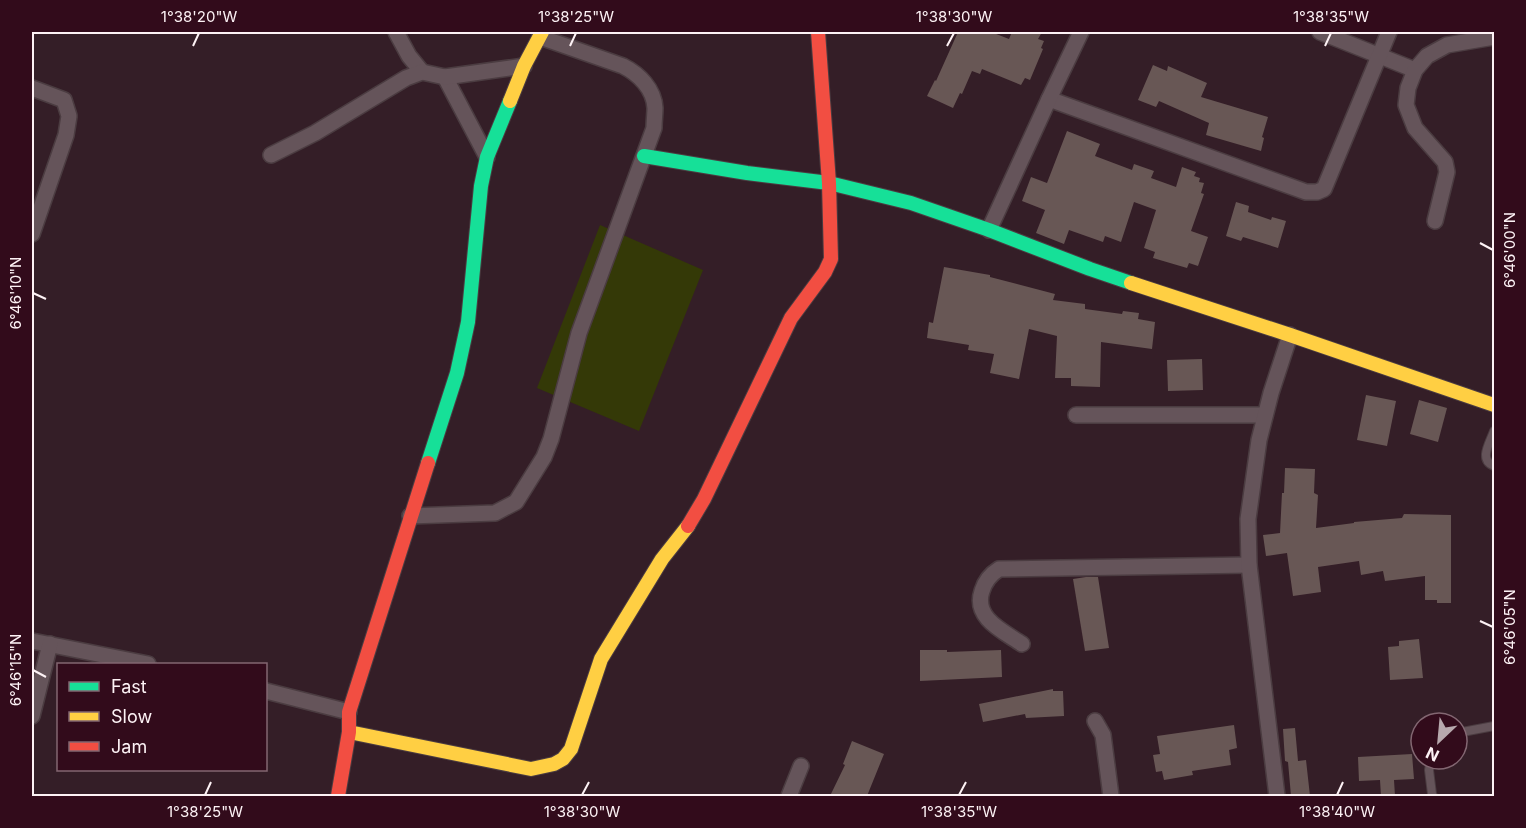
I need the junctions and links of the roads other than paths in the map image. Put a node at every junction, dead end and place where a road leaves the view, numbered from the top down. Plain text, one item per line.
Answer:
1 (396, 32) edge
2 (818, 32) edge
3 (1081, 32) edge
4 (1320, 32) edge
5 (1389, 32) edge
6 (541, 34) edge
7 (1494, 37) edge
8 (1380, 55) junction
9 (525, 66) junction
10 (1415, 70) junction
11 (422, 72) junction
12 (445, 77) junction
13 (32, 88) edge
14 (1049, 99) junction
15 (271, 155) dead end
16 (644, 156) junction
17 (487, 157) junction
18 (829, 183) junction
19 (1435, 221) dead end
20 (989, 230) junction
21 (32, 234) edge
22 (1290, 335) junction
23 (1494, 405) edge
24 (1076, 415) dead end
25 (1265, 415) junction
26 (1494, 431) edge
27 (1494, 466) edge
28 (410, 516) junction
29 (1249, 566) junction
30 (32, 641) edge
31 (50, 644) junction
32 (1022, 644) dead end
33 (143, 663) edge
34 (267, 691) edge
35 (349, 712) junction
36 (32, 716) edge
37 (1095, 722) dead end
38 (1494, 726) edge
39 (1469, 731) edge
40 (349, 732) junction
41 (801, 766) dead end
42 (1429, 771) edge
43 (338, 796) edge
44 (789, 796) edge
45 (1111, 796) edge
46 (1277, 796) edge
47 (1433, 796) edge

1 - 11 street
2 - 18 street
3 - 14 street
4 - 8 street
5 - 8 street
6 - 9 street
6 - 16 street
7 - 10 street
8 - 10 street
8 - 14 street
9 - 12 street
9 - 17 street
10 - 19 street
11 - 12 street
11 - 15 street
12 - 17 street
13 - 21 street
14 - 20 street
16 - 18 street
16 - 28 street
17 - 28 street
18 - 20 street
18 - 40 street
20 - 22 street
22 - 23 street
22 - 25 street
24 - 25 street
25 - 29 street
26 - 27 lane
28 - 35 street
29 - 32 street
29 - 46 street
30 - 31 street
31 - 33 street
31 - 36 street
34 - 35 street
35 - 40 street
37 - 45 street
38 - 39 lane
40 - 43 street
41 - 44 street
42 - 47 lane

